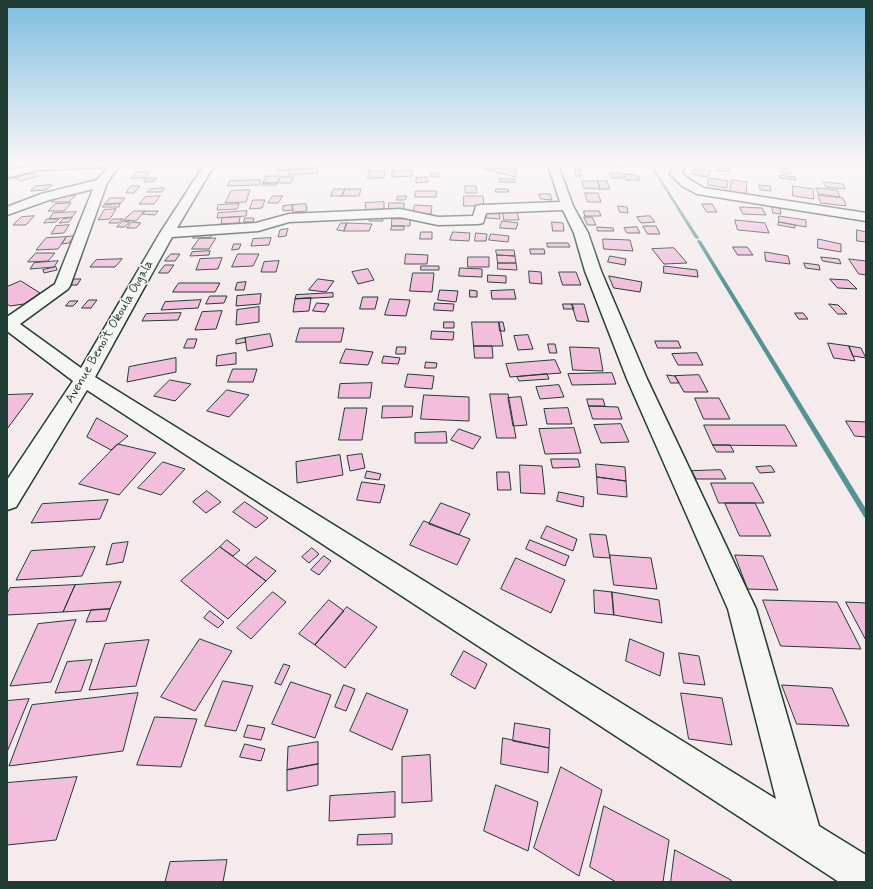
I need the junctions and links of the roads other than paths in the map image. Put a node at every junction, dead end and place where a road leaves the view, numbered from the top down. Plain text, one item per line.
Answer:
1 (28, 203) edge
2 (93, 203) edge
3 (185, 203) edge
4 (780, 203) edge
5 (567, 206) joint
6 (7, 211) edge
7 (866, 217) edge
8 (167, 233) junction
9 (8, 324) edge
10 (84, 379) junction
11 (7, 500) edge
12 (804, 837) junction
13 (866, 877) edge

1 - 6 street
2 - 9 street
3 - 8 street, Avenue Benoît Okoula Ougala
4 - 7 street
5 - 8 street
5 - 12 street
8 - 10 street, Avenue Benoît Okoula Ougala
9 - 10 street
10 - 11 street, Avenue Benoît Okoula Ougala
10 - 12 street
12 - 13 street

